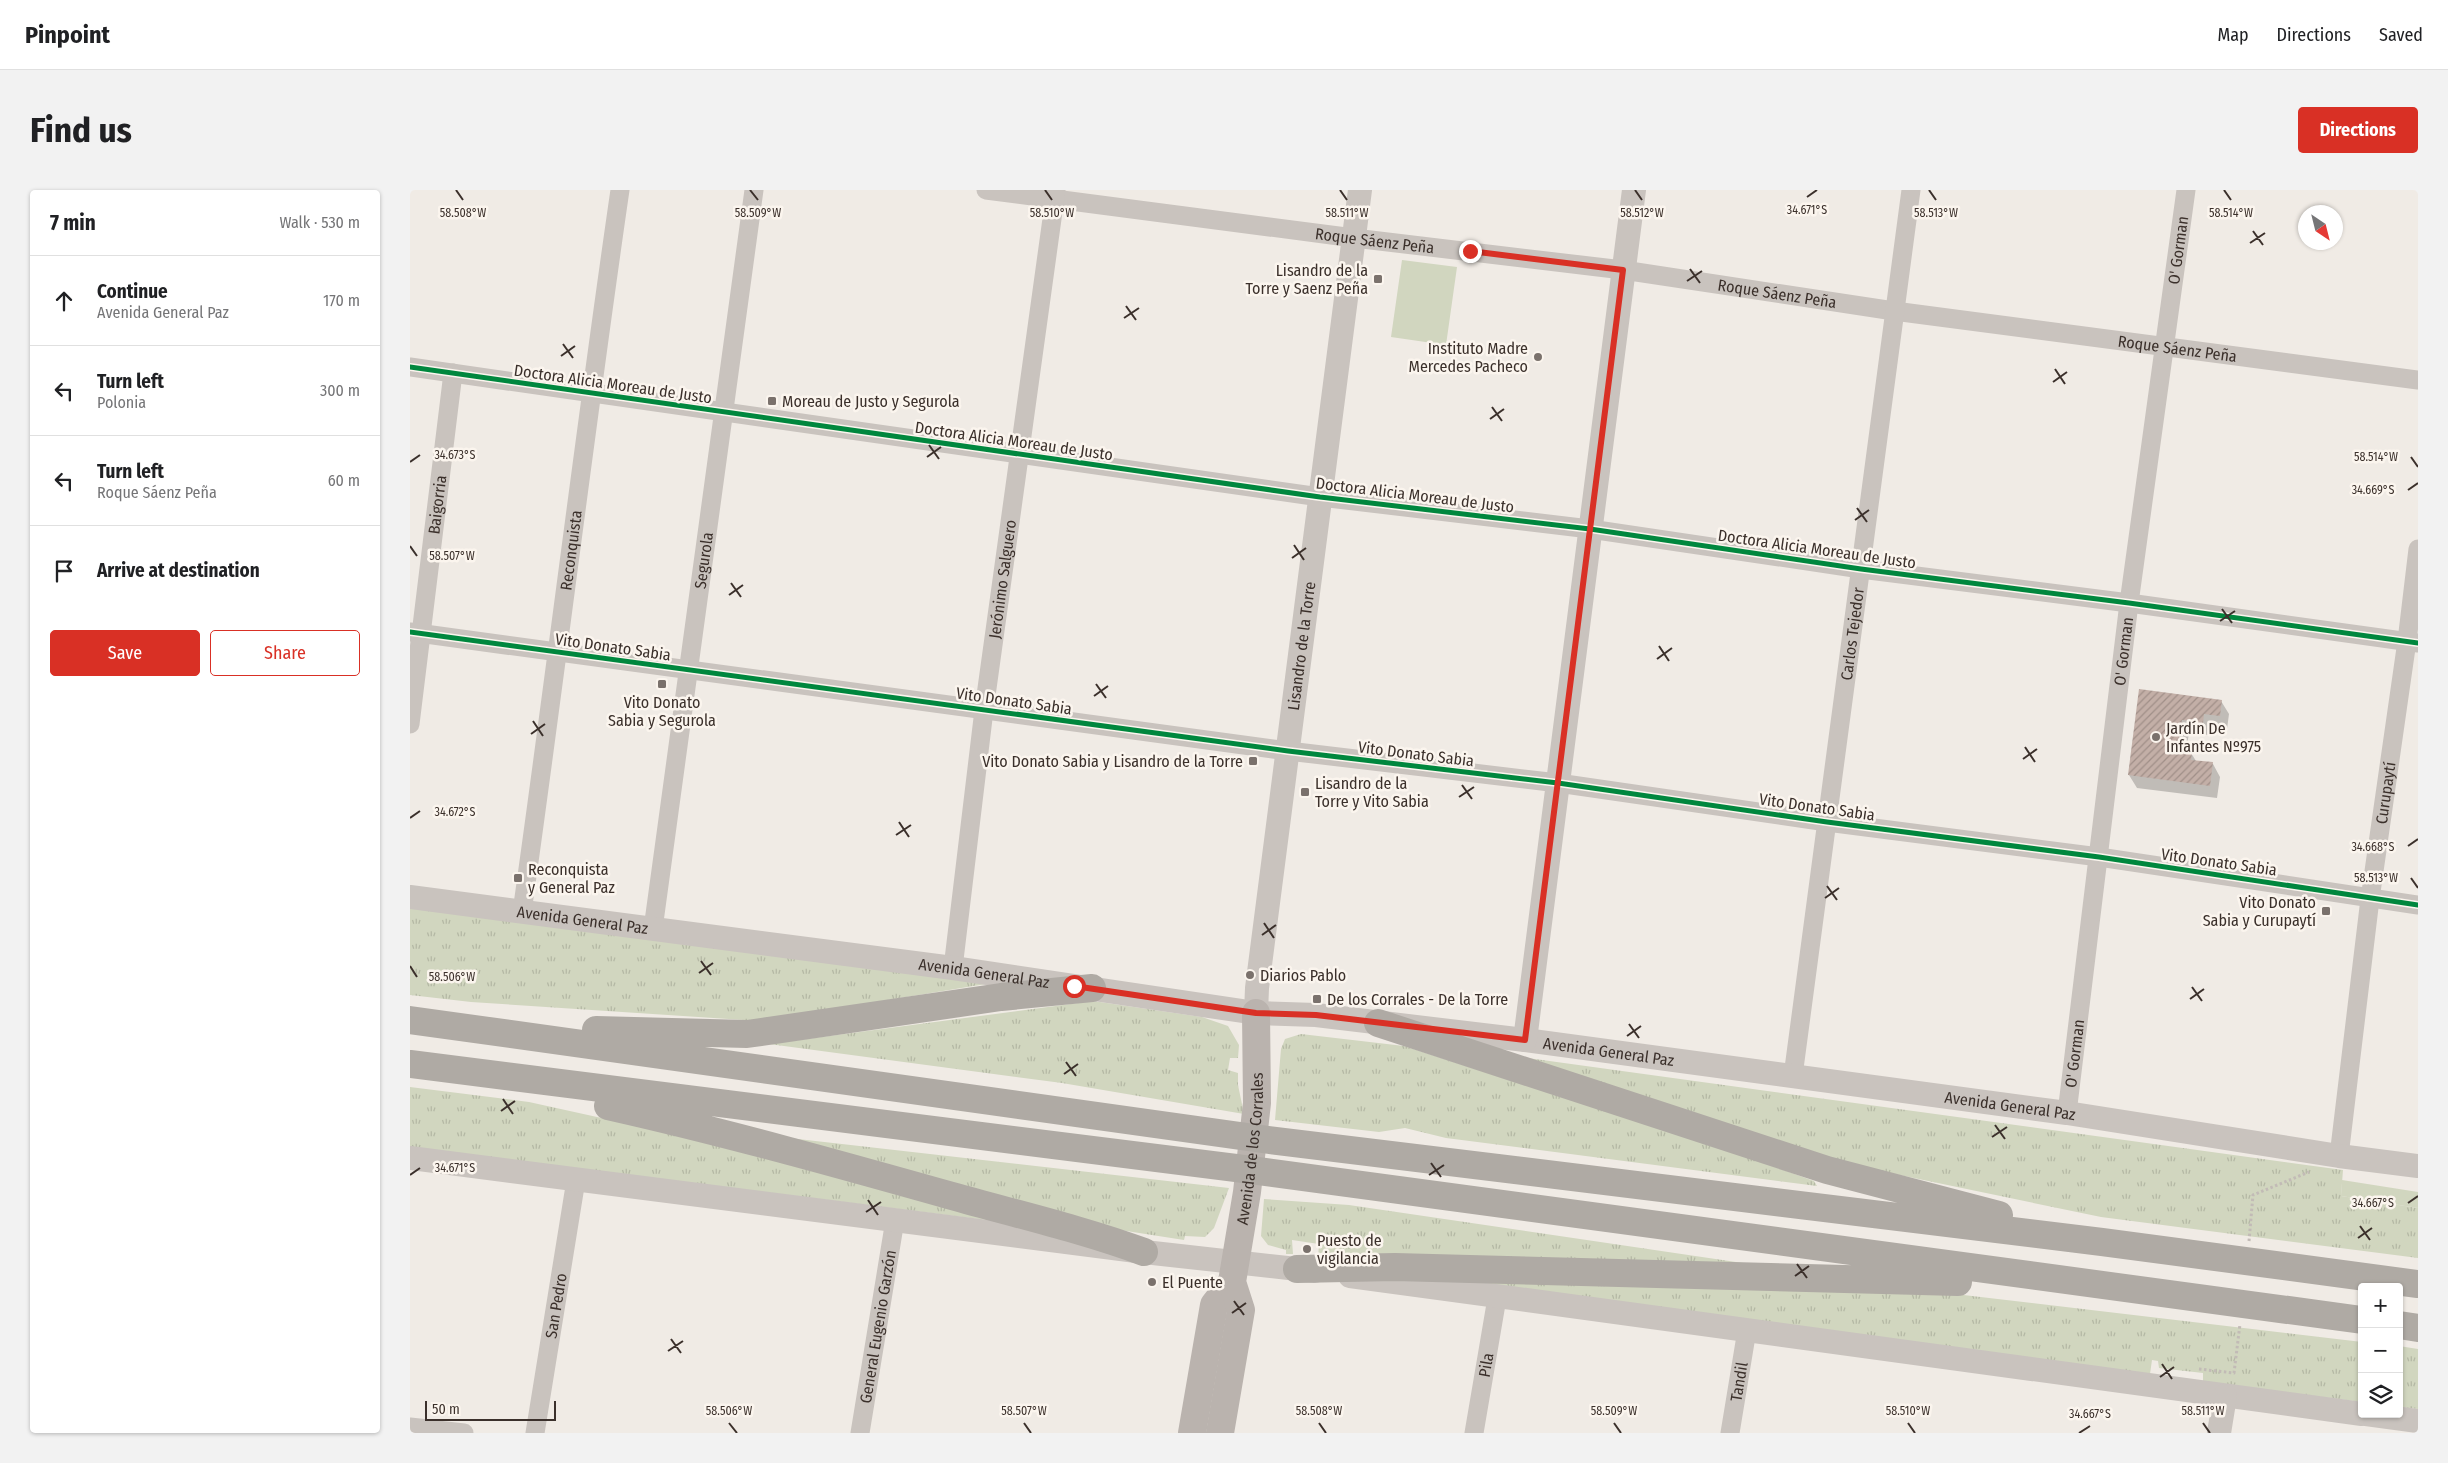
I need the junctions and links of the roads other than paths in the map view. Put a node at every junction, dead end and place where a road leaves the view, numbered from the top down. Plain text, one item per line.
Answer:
1 (620, 190) edge
2 (754, 190) edge
3 (986, 190) edge
4 (1360, 190) edge
5 (1634, 190) edge
6 (1911, 190) edge
7 (2186, 190) edge
8 (1055, 195) edge
9 (1354, 238) junction
10 (1623, 270) junction
11 (1894, 311) junction
12 (2166, 345) junction
13 (410, 367) edge
14 (453, 373) junction
15 (2418, 380) edge
16 (590, 393) junction
17 (725, 413) junction
18 (1019, 455) junction
19 (1320, 497) junction
20 (1590, 529) junction
21 (2418, 549) edge
22 (1861, 569) junction
23 (2129, 603) junction
24 (416, 633) edge
25 (2413, 642) edge
26 (558, 652) junction
27 (690, 670) junction
28 (984, 710) junction
29 (410, 724) edge
30 (1288, 751) junction
31 (1558, 783) junction
32 (1827, 822) junction
33 (2099, 857) junction
34 (410, 897) edge
35 (2370, 899) junction
36 (2418, 905) edge
37 (522, 912) junction
38 (653, 929) junction
39 (953, 968) junction
40 (1092, 988) junction
41 (1256, 1013) junction
42 (410, 1020) edge
43 (1378, 1023) junction
44 (456, 1026) junction
45 (1525, 1040) junction
46 (420, 1066) edge
47 (1793, 1076) junction
48 (2067, 1113) junction
49 (2339, 1156) junction
50 (410, 1158) edge
51 (2418, 1166) edge
52 (576, 1180) junction
53 (896, 1220) junction
54 (2102, 1242) junction
55 (1144, 1252) junction
56 (1297, 1268) junction
57 (1233, 1272) junction
58 (2418, 1284) edge
59 (2114, 1288) junction
60 (1497, 1298) junction
61 (2358, 1319) edge
62 (2403, 1326) edge
63 (2418, 1328) edge
64 (1747, 1330) junction
65 (2225, 1396) junction
66 (2358, 1413) edge
67 (2396, 1418) edge
68 (2418, 1421) edge
69 (410, 1426) edge
70 (464, 1433) edge
71 (535, 1433) edge
72 (860, 1433) edge
73 (1192, 1433) edge
74 (1220, 1433) edge
75 (1474, 1433) edge
76 (1730, 1433) edge
77 (2219, 1433) edge

1 - 16 street, Reconquista
2 - 17 street, Segurola
3 - 8 street, Roque Sáenz Peña
4 - 9 street, Lisandro de la Torre
5 - 10 street
6 - 11 street, Carlos Tejedor
7 - 12 street, O' Gorman
8 - 9 street, Roque Sáenz Peña
8 - 18 street, Jerónimo Salguero
9 - 10 street, Roque Sáenz Peña
9 - 19 street, Lisandro de la Torre
10 - 11 street, Roque Sáenz Peña
10 - 20 street
11 - 12 street, Roque Sáenz Peña
11 - 22 street, Carlos Tejedor
12 - 15 street, Roque Sáenz Peña
12 - 23 street, O' Gorman
13 - 14 street, Doctora Alicia Moreau de Justo
14 - 16 street, Doctora Alicia Moreau de Justo
14 - 24 street, Baigorria
16 - 17 street, Doctora Alicia Moreau de Justo
16 - 26 street, Reconquista
17 - 18 street, Doctora Alicia Moreau de Justo
17 - 27 street, Segurola
18 - 19 street, Doctora Alicia Moreau de Justo
18 - 28 street, Jerónimo Salguero
19 - 20 street, Doctora Alicia Moreau de Justo
19 - 30 street, Lisandro de la Torre
20 - 22 street, Doctora Alicia Moreau de Justo
20 - 31 street
21 - 25 street, Curupaytí
22 - 23 street, Doctora Alicia Moreau de Justo
22 - 32 street, Carlos Tejedor
23 - 25 street, Doctora Alicia Moreau de Justo
23 - 33 street, O' Gorman
24 - 26 street, Vito Donato Sabia
24 - 29 street, Baigorria
25 - 35 street, Curupaytí
26 - 27 street, Vito Donato Sabia
26 - 37 street, Reconquista
27 - 28 street, Vito Donato Sabia
27 - 38 street, Segurola
28 - 30 street, Vito Donato Sabia
28 - 39 street, Jerónimo Salguero
30 - 31 street, Vito Donato Sabia
30 - 41 street, Lisandro de la Torre
31 - 32 street, Vito Donato Sabia
31 - 45 street
32 - 33 street, Vito Donato Sabia
32 - 47 street, Carlos Tejedor
33 - 35 street, Vito Donato Sabia
33 - 48 street, O' Gorman
34 - 37 street, Avenida General Paz
35 - 36 street, Vito Donato Sabia
35 - 49 street, Curupaytí
37 - 38 street, Avenida General Paz
38 - 39 street, Avenida General Paz
39 - 40 street, Avenida General Paz
40 - 41 street, Avenida General Paz
40 - 44 highway
41 - 43 street, Avenida General Paz
41 - 57 main road, Avenida de los Corrales
42 - 44 highway
43 - 45 street, Avenida General Paz
43 - 54 highway
44 - 54 highway
45 - 47 street, Avenida General Paz
46 - 55 highway
46 - 59 highway
47 - 48 street, Avenida General Paz
48 - 49 street, Avenida General Paz
49 - 51 street, Avenida General Paz
50 - 52 street
52 - 53 street
52 - 71 street, San Pedro
53 - 55 street
53 - 72 street, General Eugenio Garzón
54 - 58 highway
55 - 57 street
56 - 57 street
56 - 59 highway
56 - 60 street
57 - 73 main road, Avenida de los Corrales
57 - 74 main road, Avenida de los Corrales
59 - 61 highway
60 - 64 street
60 - 75 street, Pila
62 - 63 highway
64 - 65 street
64 - 76 street, Tandil
65 - 66 street
65 - 77 street
67 - 68 street
69 - 70 street

